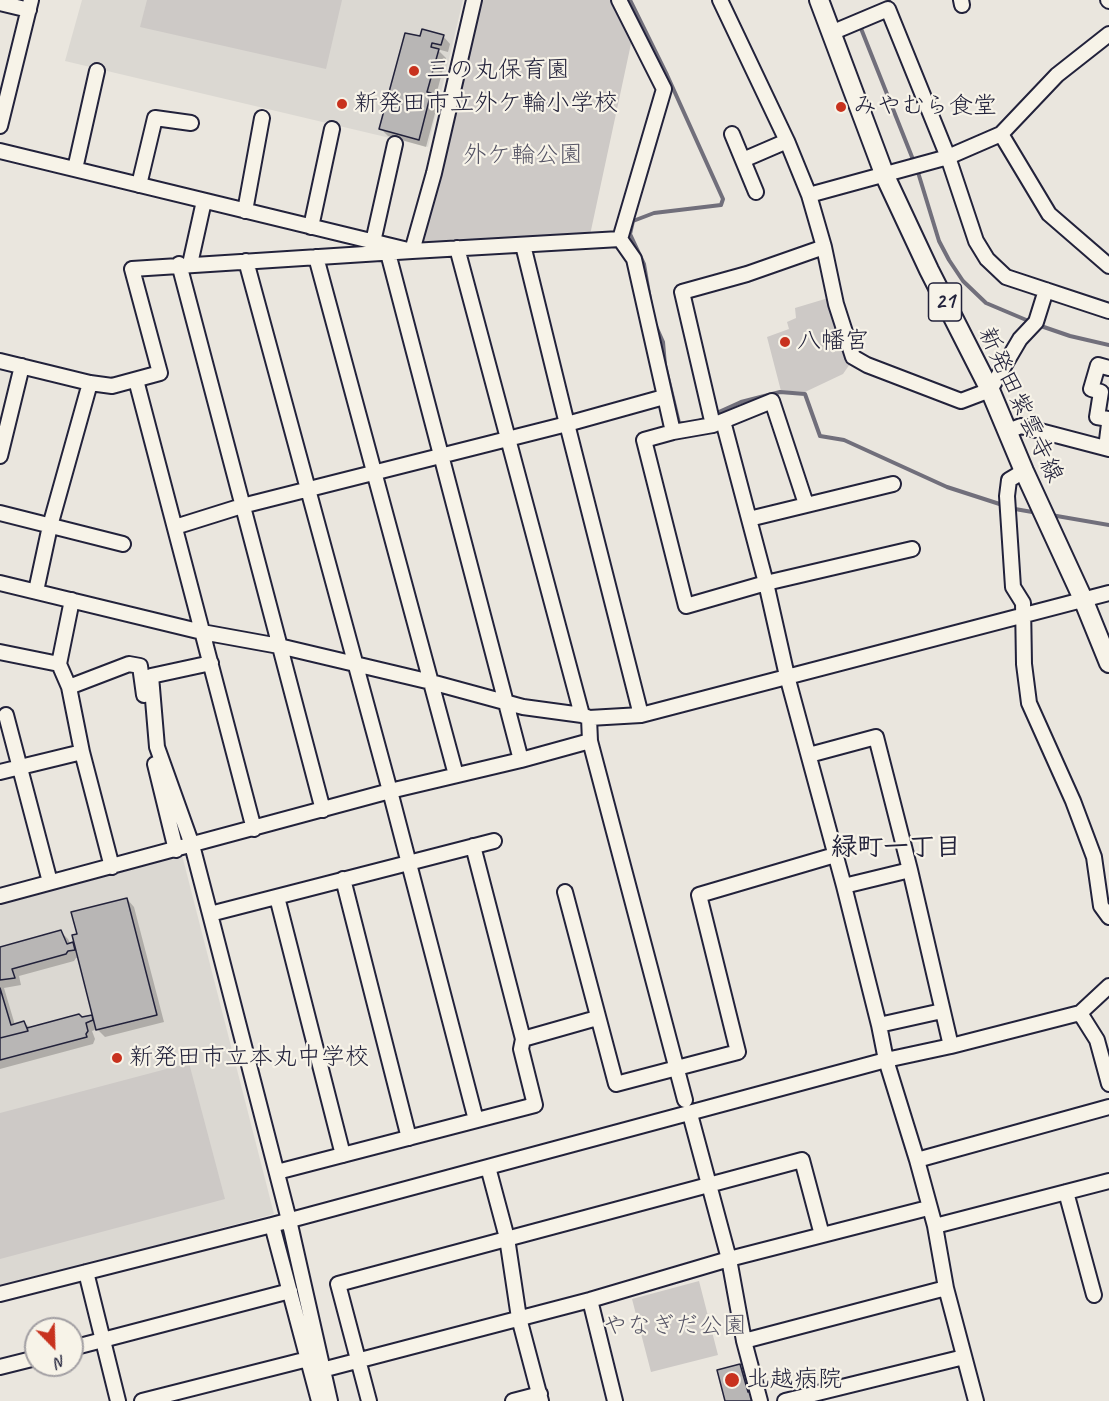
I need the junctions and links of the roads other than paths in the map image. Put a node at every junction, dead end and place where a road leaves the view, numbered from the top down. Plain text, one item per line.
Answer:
1 (474, 0) edge
2 (619, 0) edge
3 (720, 0) edge
4 (819, 0) edge
5 (0, 3) edge
6 (30, 5) edge
7 (831, 33) junction
8 (1109, 34) edge
9 (97, 71) dead end
10 (262, 118) dead end
11 (191, 123) dead end
12 (0, 126) edge
13 (332, 129) dead end
14 (732, 134) dead end
15 (1001, 134) junction
16 (787, 141) junction
17 (395, 144) dead end
18 (0, 152) edge
19 (948, 157) junction
20 (743, 160) junction
21 (75, 170) junction
22 (885, 176) junction
23 (139, 185) junction
24 (756, 192) dead end
25 (809, 195) junction
26 (204, 201) junction
27 (244, 211) junction
28 (311, 227) junction
29 (620, 239) junction
30 (373, 242) junction
31 (523, 244) junction
32 (824, 247) junction
33 (457, 248) junction
34 (412, 251) junction
35 (388, 253) junction
36 (316, 257) junction
37 (246, 261) junction
38 (184, 264) junction
39 (1109, 266) edge
40 (1046, 290) junction
41 (1109, 311) edge
42 (0, 361) edge
43 (22, 366) junction
44 (1109, 368) edge
45 (136, 380) junction
46 (90, 383) junction
47 (990, 390) junction
48 (1105, 393) edge
49 (664, 397) junction
50 (1109, 422) edge
51 (718, 423) junction
52 (567, 424) junction
53 (1008, 431) junction
54 (673, 432) junction
55 (508, 439) junction
56 (1108, 448) edge
57 (0, 456) edge
58 (441, 456) junction
59 (1024, 471) junction
60 (374, 473) junction
61 (893, 484) dead end
62 (308, 490) junction
63 (806, 504) junction
64 (242, 506) junction
65 (0, 513) edge
66 (748, 519) junction
67 (50, 526) junction
68 (175, 527) junction
69 (123, 544) dead end
70 (912, 549) dead end
71 (0, 583) edge
72 (766, 583) junction
73 (36, 591) junction
74 (1109, 593) edge
75 (1083, 599) junction
76 (72, 600) junction
77 (1024, 617) junction
78 (202, 632) junction
79 (279, 646) junction
80 (0, 652) edge
81 (210, 663) junction
82 (1109, 663) edge
83 (59, 664) junction
84 (356, 666) junction
85 (787, 676) junction
86 (431, 682) junction
87 (69, 687) junction
88 (506, 702) junction
89 (6, 715) dead end
90 (641, 715) junction
91 (585, 716) junction
92 (590, 741) junction
93 (82, 752) junction
94 (809, 755) junction
95 (521, 760) junction
96 (20, 766) junction
97 (0, 772) edge
98 (456, 775) junction
99 (390, 791) junction
100 (323, 810) junction
101 (254, 829) junction
102 (494, 841) dead end
103 (192, 845) junction
104 (474, 846) junction
105 (176, 850) junction
106 (835, 855) junction
107 (408, 862) junction
108 (112, 867) junction
109 (910, 870) junction
110 (343, 879) junction
111 (50, 882) junction
112 (844, 886) junction
113 (565, 892) dead end
114 (0, 896) edge
115 (277, 897) junction
116 (210, 914) junction
117 (1109, 917) edge
118 (1109, 986) edge
119 (942, 1011) junction
120 (1080, 1013) junction
121 (597, 1018) junction
122 (879, 1025) junction
123 (523, 1039) junction
124 (951, 1046) junction
125 (886, 1060) junction
126 (675, 1068) junction
127 (1109, 1084) edge
128 (685, 1100) dead end
129 (1109, 1107) edge
130 (690, 1114) junction
131 (476, 1120) junction
132 (409, 1138) junction
133 (343, 1155) junction
134 (917, 1160) junction
135 (488, 1167) junction
136 (277, 1172) junction
137 (1109, 1181) edge
138 (709, 1184) junction
139 (1066, 1192) junction
140 (928, 1208) junction
141 (289, 1220) junction
142 (272, 1225) junction
143 (935, 1226) junction
144 (822, 1235) junction
145 (507, 1238) junction
146 (729, 1259) junction
147 (86, 1272) junction
148 (946, 1288) junction
149 (290, 1291) junction
150 (0, 1294) edge
151 (1094, 1295) dead end
152 (590, 1300) junction
153 (519, 1318) junction
154 (102, 1340) junction
155 (744, 1341) junction
156 (84, 1345) edge
157 (964, 1357) junction
158 (308, 1359) junction
159 (24, 1361) edge
160 (357, 1361) junction
161 (0, 1367) edge
162 (322, 1370) junction
163 (541, 1398) edge
164 (118, 1401) edge
165 (142, 1401) edge
166 (319, 1401) edge
167 (330, 1401) edge
168 (369, 1401) edge
169 (513, 1401) edge
170 (615, 1401) edge
171 (760, 1401) edge
172 (785, 1401) edge
173 (976, 1401) edge

1 - 34 street
2 - 29 street
3 - 16 street
4 - 7 main road, 新発田紫雲寺線 / 21
5 - 6 street
6 - 12 street
7 - 19 street
7 - 22 main road, 新発田紫雲寺線 / 21
8 - 15 street
9 - 21 street
10 - 27 street
11 - 23 street
13 - 28 street
14 - 20 street
15 - 19 street
15 - 39 street
16 - 20 street
16 - 25 street
17 - 30 street
18 - 21 street
19 - 22 street
19 - 40 street
20 - 24 street
21 - 23 street
22 - 25 street
22 - 47 main road, 新発田紫雲寺線 / 21
23 - 26 street
25 - 32 street
26 - 27 street
26 - 38 street
27 - 28 street
28 - 30 street
29 - 31 street
29 - 49 street
30 - 34 street
31 - 33 street
31 - 52 street
32 - 47 street
32 - 51 street
33 - 34 street
33 - 55 street
34 - 35 street
35 - 36 street
35 - 58 street
36 - 37 street
36 - 60 street
37 - 38 street
37 - 62 street
38 - 45 street
38 - 64 street
40 - 41 street
40 - 47 street
42 - 43 street
43 - 46 street
43 - 57 street
44 - 48 street
45 - 46 street
45 - 68 street
46 - 67 street
47 - 53 main road, 新発田紫雲寺線 / 21
48 - 50 street
49 - 52 street
49 - 54 street
50 - 56 street
51 - 54 street
51 - 63 street
51 - 66 street
52 - 55 street
52 - 90 street
53 - 56 street
53 - 59 main road, 新発田紫雲寺線 / 21
54 - 72 street
55 - 58 street
55 - 91 street
58 - 60 street
58 - 88 street
59 - 75 main road, 新発田紫雲寺線 / 21
59 - 77 street
60 - 62 street
60 - 86 street
61 - 63 street
62 - 64 street
62 - 84 street
63 - 66 street
64 - 68 street
64 - 79 street
65 - 67 street
66 - 72 street
67 - 69 street
67 - 73 street
68 - 78 street
70 - 72 street
71 - 73 street
72 - 85 street
73 - 76 street
74 - 75 street
75 - 77 street
75 - 82 main road, 新発田紫雲寺線 / 21
76 - 78 street
76 - 83 street
77 - 85 street
77 - 117 street
78 - 79 street
78 - 81 street
79 - 84 street
79 - 100 street
80 - 83 street
81 - 101 street
81 - 103 street
83 - 87 street
84 - 86 street
84 - 99 street
85 - 90 street
85 - 94 street
86 - 88 street
86 - 98 street
87 - 93 street
87 - 105 street
88 - 91 street
88 - 95 street
89 - 96 street
90 - 91 street
91 - 92 street
92 - 95 street
92 - 126 street
93 - 96 street
93 - 108 street
94 - 106 street
94 - 109 street
95 - 98 street
96 - 97 street
96 - 111 street
98 - 99 street
99 - 100 street
99 - 107 street
100 - 101 street
101 - 103 street
102 - 104 street
103 - 105 street
103 - 116 street
104 - 107 street
104 - 123 street
105 - 108 street
106 - 112 street
106 - 126 street
107 - 110 street
107 - 131 street
108 - 111 street
109 - 112 street
109 - 119 street
110 - 115 street
110 - 132 street
111 - 114 street
112 - 122 street
113 - 121 street
115 - 116 street
115 - 133 street
116 - 136 street
118 - 120 street
119 - 122 street
119 - 124 street
120 - 124 street
120 - 127 street
121 - 123 street
121 - 126 street
122 - 125 street
123 - 131 street
124 - 125 street
125 - 130 street
125 - 134 street
126 - 128 street
129 - 134 street
130 - 135 street
130 - 138 street
131 - 132 street
132 - 133 street
133 - 136 street
134 - 140 street
135 - 141 street
135 - 145 street
136 - 141 street
137 - 139 street
138 - 144 street
138 - 145 street
138 - 146 street
139 - 143 street
139 - 151 street
140 - 143 street
140 - 144 street
141 - 142 street
141 - 162 street
142 - 147 street
142 - 149 street
143 - 148 street
144 - 146 street
145 - 153 street
145 - 160 street
146 - 152 street
146 - 155 street
147 - 150 street
147 - 154 street
148 - 155 street
148 - 157 street
149 - 154 street
149 - 158 street
152 - 153 street
152 - 170 street
153 - 160 street
153 - 163 street
154 - 156 street
154 - 164 street
155 - 171 street
157 - 172 street
157 - 173 street
158 - 165 street
158 - 166 street
159 - 161 street
160 - 162 street
160 - 168 street
162 - 167 street
163 - 169 street

